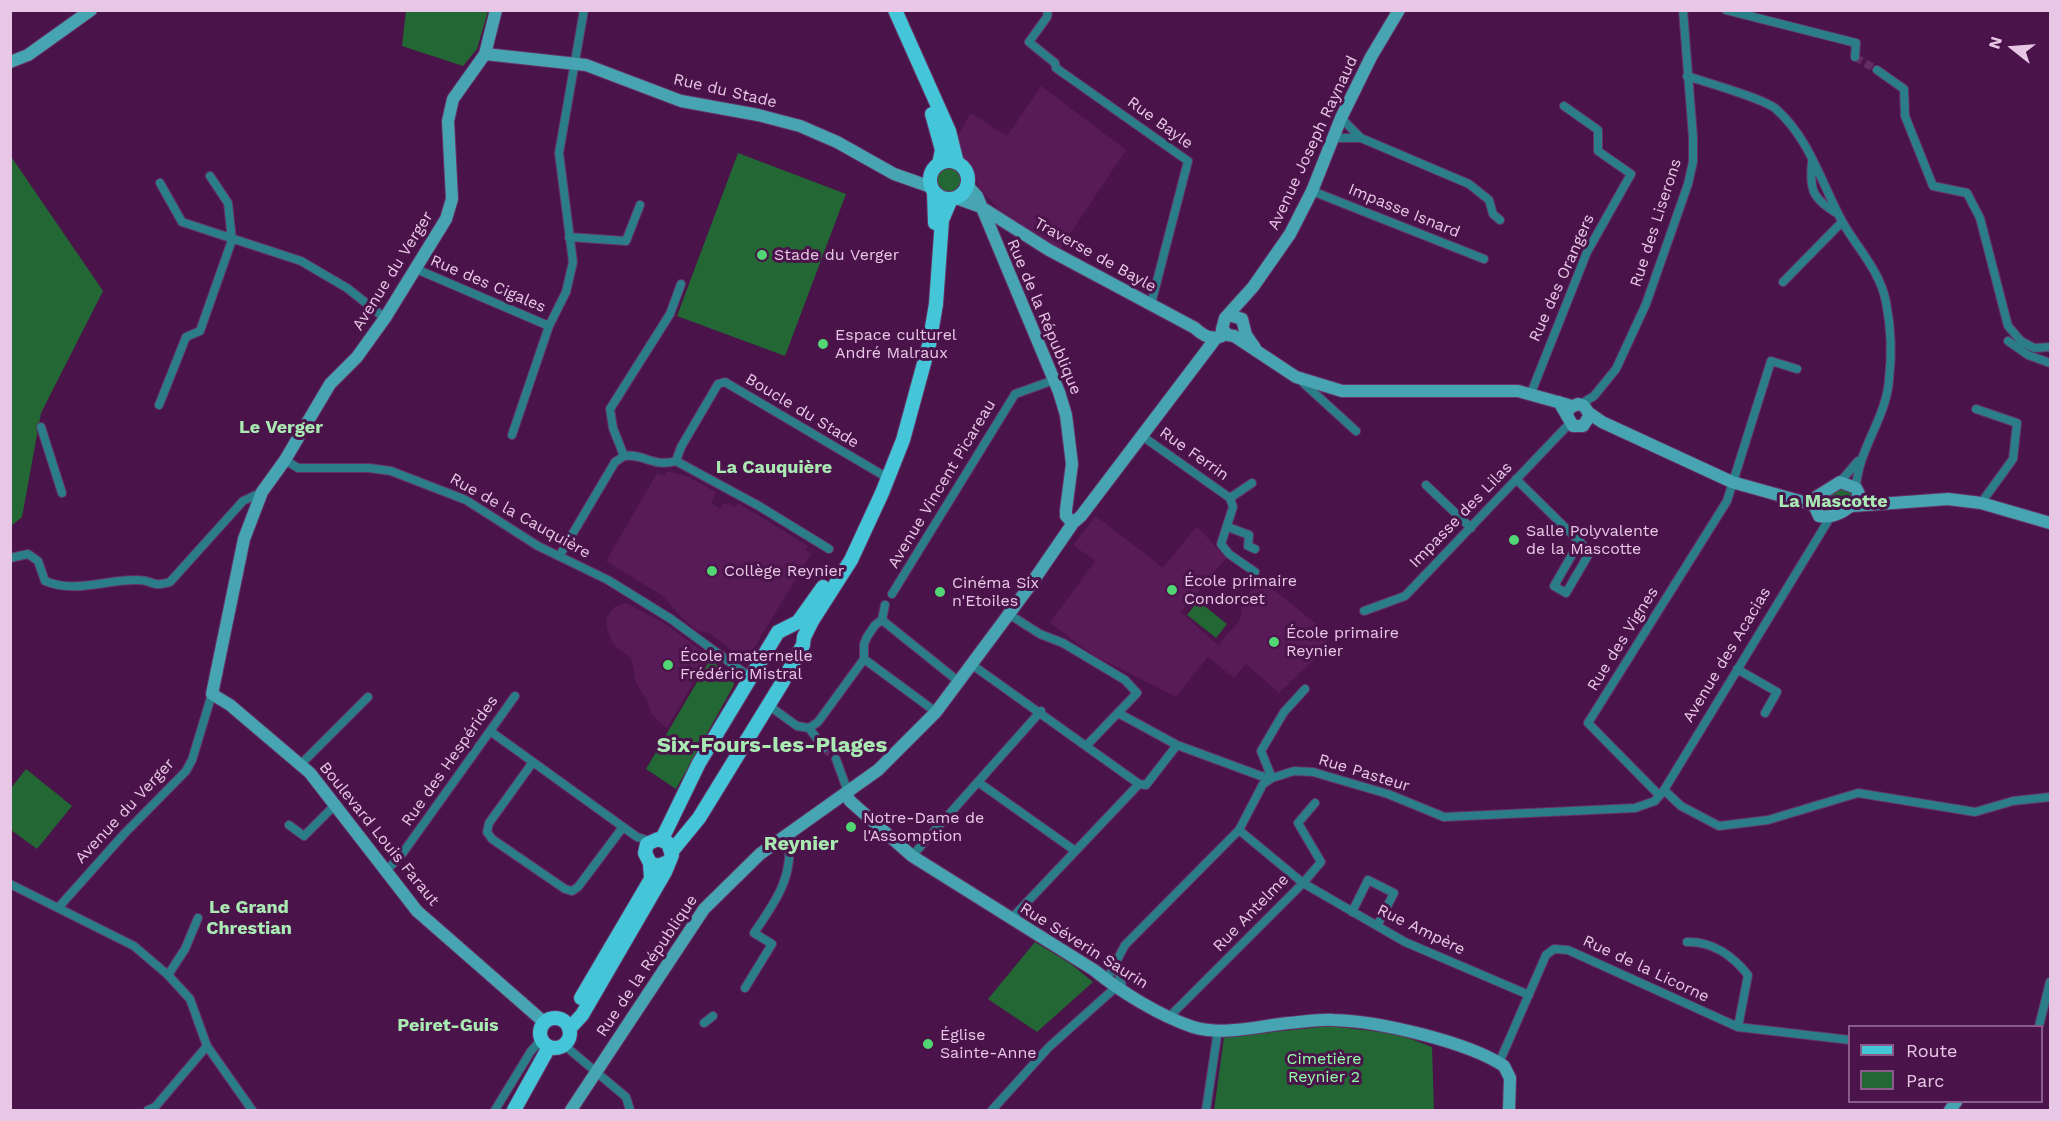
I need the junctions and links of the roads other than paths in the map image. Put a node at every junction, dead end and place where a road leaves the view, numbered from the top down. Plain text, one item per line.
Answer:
1 (92, 10) edge
2 (496, 10) edge
3 (584, 10) edge
4 (885, 10) edge
5 (894, 10) edge
6 (1048, 10) edge
7 (1399, 10) edge
8 (1683, 10) edge
9 (1726, 10) edge
10 (485, 54) junction
11 (1856, 57) tunnel mouth
12 (10, 62) edge
13 (573, 62) junction
14 (1876, 70) tunnel mouth
15 (1687, 76) junction
16 (1564, 106) dead end
17 (1341, 118) junction
18 (1332, 138) junction
19 (1361, 138) junction
20 (1812, 161) junction
21 (957, 163) junction
22 (210, 176) dead end
23 (934, 179) junction
24 (160, 183) dead end
25 (968, 185) junction
26 (1312, 191) junction
27 (953, 199) junction
28 (640, 205) dead end
29 (981, 207) junction
30 (1841, 219) junction
31 (1500, 220) dead end
32 (569, 237) junction
33 (232, 240) junction
34 (1484, 259) dead end
35 (416, 269) junction
36 (1783, 282) dead end
37 (681, 284) dead end
38 (1150, 304) junction
39 (385, 318) junction
40 (549, 326) junction
41 (1230, 327) junction
42 (2008, 341) dead end
43 (2050, 346) edge
44 (2050, 363) edge
45 (1797, 369) dead end
46 (1296, 377) junction
47 (1054, 380) junction
48 (1531, 393) junction
49 (159, 405) dead end
50 (1976, 409) dead end
51 (1579, 414) junction
52 (41, 427) dead end
53 (1356, 431) dead end
54 (512, 435) dead end
55 (1142, 436) junction
56 (624, 456) junction
57 (1860, 458) junction
58 (285, 460) junction
59 (676, 461) junction
60 (881, 474) junction
61 (1516, 479) junction
62 (1732, 482) junction
63 (1840, 482) junction
64 (1252, 483) dead end
65 (1426, 485) dead end
66 (1857, 491) junction
67 (262, 492) junction
68 (62, 494) dead end
69 (1230, 498) junction
70 (1981, 503) junction
71 (1873, 504) junction
72 (1851, 506) junction
73 (1821, 508) junction
74 (1073, 523) junction
75 (2050, 523) edge
76 (1228, 527) junction
77 (1471, 528) junction
78 (1580, 541) junction
79 (829, 549) dead end
80 (1256, 549) dead end
81 (560, 555) junction
82 (10, 558) edge
83 (1255, 572) dead end
84 (892, 594) dead end
85 (884, 608) dead end
86 (1364, 611) dead end
87 (1007, 614) junction
88 (882, 620) junction
89 (793, 626) junction
90 (804, 637) junction
91 (864, 659) junction
92 (971, 664) junction
93 (1737, 669) junction
94 (750, 677) junction
95 (958, 681) junction
96 (1305, 689) dead end
97 (212, 694) junction
98 (514, 696) dead end
99 (368, 697) dead end
100 (768, 705) junction
101 (1041, 711) junction
102 (936, 712) junction
103 (1765, 713) dead end
104 (1120, 714) junction
105 (809, 728) junction
106 (490, 731) junction
107 (1087, 745) junction
108 (1177, 745) junction
109 (824, 748) tunnel mouth
110 (836, 759) tunnel mouth
111 (533, 762) junction
112 (301, 764) junction
113 (1272, 778) junction
114 (978, 782) junction
115 (1140, 784) junction
116 (1661, 792) junction
117 (847, 793) junction
118 (2050, 797) edge
119 (1315, 803) dead end
120 (336, 804) junction
121 (289, 825) dead end
122 (623, 827) junction
123 (1239, 830) junction
124 (788, 835) junction
125 (649, 841) junction
126 (1074, 850) junction
127 (670, 856) junction
128 (912, 856) junction
129 (650, 863) junction
130 (386, 871) junction
131 (1303, 883) junction
132 (10, 884) edge
133 (58, 908) junction
134 (1352, 912) junction
135 (198, 918) dead end
136 (1011, 919) junction
137 (1377, 926) junction
138 (1687, 942) dead end
139 (1116, 964) junction
140 (168, 975) junction
141 (1115, 987) junction
142 (745, 988) dead end
143 (2050, 988) edge
144 (1529, 995) junction
145 (713, 1016) dead end
146 (1170, 1016) junction
147 (545, 1023) junction
148 (704, 1023) dead end
149 (566, 1025) junction
150 (2039, 1025) edge
151 (1738, 1027) junction
152 (1218, 1030) junction
153 (1848, 1040) edge
154 (553, 1045) junction
155 (207, 1046) junction
156 (1499, 1063) junction
157 (596, 1071) junction
158 (151, 1109) edge
159 (252, 1110) edge
160 (495, 1110) edge
161 (514, 1110) edge
162 (522, 1110) edge
163 (571, 1110) edge
164 (630, 1110) edge
165 (992, 1110) edge
166 (1206, 1110) edge
167 (1509, 1110) edge

1 - 12 street
2 - 10 street, Avenue du Verger
3 - 13 street
4 - 23 main road
5 - 21 main road
6 - 38 street, Rue Bayle
7 - 17 street, Avenue Joseph Raynaud
8 - 15 street, Rue des Liserons
9 - 11 street
10 - 13 street, Rue du Stade
10 - 35 street, Avenue du Verger
13 - 23 street, Rue du Stade
13 - 32 street
14 - 43 street
15 - 20 street
15 - 51 street, Rue des Liserons
16 - 48 street, Rue des Orangers
17 - 18 street, Avenue Joseph Raynaud
17 - 19 street
18 - 19 street
18 - 26 street, Avenue Joseph Raynaud
19 - 31 street
20 - 30 street
20 - 30 street
21 - 23 main road
21 - 25 main road
22 - 33 street
23 - 27 main road
23 - 60 main road
24 - 33 street
25 - 27 main road
25 - 29 street, Traverse de Bayle
26 - 34 street, Impasse Isnard
26 - 41 street, Avenue Joseph Raynaud
27 - 29 street, Traverse de Bayle
27 - 90 main road
28 - 32 street
29 - 38 street, Traverse de Bayle
29 - 47 street, Rue de la République
30 - 36 street
30 - 57 street
32 - 40 street
33 - 39 street
33 - 49 street
35 - 39 street, Avenue du Verger
35 - 40 street, Rue des Cigales
37 - 56 street
38 - 41 street, Traverse de Bayle
39 - 58 street, Avenue du Verger
40 - 54 street
41 - 46 street
41 - 55 street, Avenue Joseph Raynaud
42 - 44 street
45 - 62 street, Rue des Vignes
46 - 48 street
46 - 53 street
47 - 74 street, Rue de la République
47 - 84 street, Avenue Vincent Picareau
48 - 51 street
50 - 70 street
51 - 61 street, Impasse des Lilas
51 - 62 street
52 - 68 street
55 - 69 street, Rue Ferrin
55 - 74 street, Avenue Joseph Raynaud
56 - 59 street
56 - 81 street
57 - 63 street
57 - 66 street
58 - 67 street, Avenue du Verger
58 - 81 street, Rue de la Cauquière
59 - 60 street, Boucle du Stade
59 - 79 street
60 - 89 main road
61 - 77 street, Impasse des Lilas
61 - 78 street
62 - 73 street
62 - 116 street, Rue des Vignes
63 - 66 street
63 - 73 street
64 - 69 street, Rue Ferrin
65 - 77 street
66 - 71 street
66 - 72 street
67 - 82 street
67 - 97 street, Avenue du Verger
69 - 76 street, Rue Ferrin
70 - 71 street
70 - 75 street
71 - 72 street
72 - 73 street
73 - 93 street, Avenue des Acacias
74 - 87 street, Rue de la République
76 - 80 street
76 - 83 street, Rue Ferrin
77 - 86 street, Impasse des Lilas
78 - 78 street
81 - 94 street, Rue de la Cauquière
85 - 88 street
87 - 92 street, Rue de la République
87 - 104 street
88 - 91 street
88 - 95 street
89 - 90 main road
89 - 94 main road
90 - 100 main road
91 - 102 street
91 - 105 street
92 - 95 street, Rue de la République
92 - 101 street
93 - 103 street
93 - 116 street, Avenue des Acacias
94 - 125 main road
95 - 102 street, Rue de la République
96 - 113 street
97 - 112 street, Boulevard Louis Faraut
97 - 133 street, Avenue du Verger
98 - 106 street, Rue des Hespérides
99 - 112 street
100 - 105 street
100 - 127 main road
101 - 107 street
101 - 114 street
102 - 117 street, Rue de la République
104 - 107 street
104 - 108 street, Rue Pasteur
105 - 109 street
106 - 111 street
106 - 130 street, Rue des Hespérides
107 - 115 street
108 - 113 street, Rue Pasteur
108 - 115 street
110 - 117 street
111 - 122 street
111 - 122 street
112 - 120 street, Boulevard Louis Faraut
113 - 116 street, Rue Pasteur
113 - 123 street
114 - 126 street
114 - 128 street
115 - 126 street
116 - 118 street
117 - 124 street, Rue de la République
117 - 128 street, Rue Séverin Saurin
119 - 131 street
120 - 121 street
120 - 130 street, Boulevard Louis Faraut
122 - 125 street
123 - 131 street, Rue Antelme
123 - 139 street
124 - 142 street
124 - 157 street, Rue de la République
125 - 127 main road
125 - 129 main road
126 - 136 street
127 - 129 main road
127 - 149 main road
128 - 136 street, Rue Séverin Saurin
129 - 149 main road
130 - 147 street, Boulevard Louis Faraut
131 - 134 street, Rue Ampère
131 - 146 street, Rue Antelme
132 - 133 street
133 - 140 street
134 - 137 street, Rue Ampère
134 - 137 street
135 - 140 street
136 - 141 street, Rue Séverin Saurin
137 - 144 street, Rue Ampère
138 - 151 street
139 - 141 street
139 - 141 street
140 - 155 street
141 - 146 street, Rue Séverin Saurin
141 - 165 street
143 - 150 street
144 - 151 street, Rue de la Licorne
144 - 156 street, Rue de la Licorne
145 - 148 street
146 - 152 street, Rue Séverin Saurin
147 - 149 main road
147 - 154 main road
149 - 154 main road
151 - 153 street, Rue de la Licorne
152 - 156 street, Rue Séverin Saurin
152 - 166 street
154 - 157 street
154 - 160 street
154 - 161 main road
154 - 162 main road
155 - 158 street
155 - 159 street
156 - 167 street
157 - 163 street, Rue de la République
157 - 164 street

